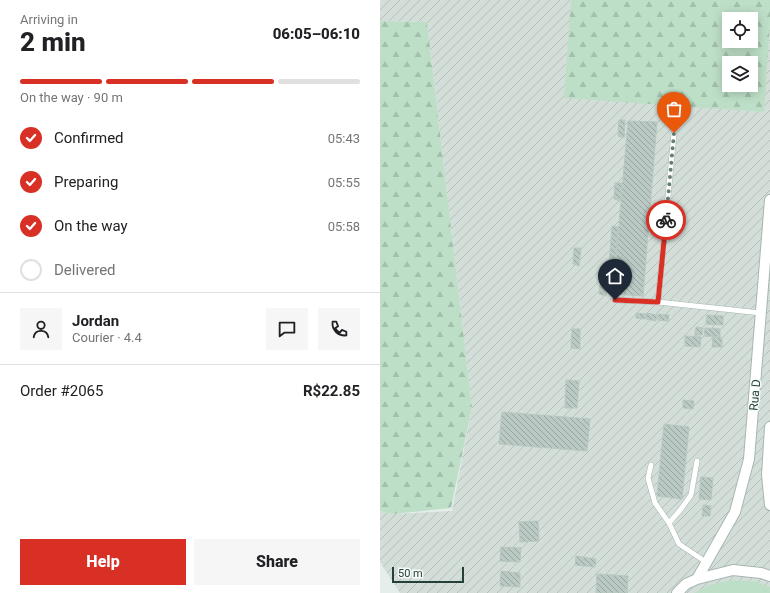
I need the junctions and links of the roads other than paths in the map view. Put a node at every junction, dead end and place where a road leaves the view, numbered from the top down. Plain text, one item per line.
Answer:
1 (674, 133) dead end
2 (770, 200) edge
3 (766, 297) edge
4 (615, 300) dead end
5 (658, 302) junction
6 (761, 313) junction
7 (770, 427) edge
8 (769, 447) edge
9 (697, 461) dead end
10 (651, 465) dead end
11 (770, 505) edge
12 (669, 523) junction
13 (706, 562) junction
14 (770, 576) edge
15 (697, 579) junction
16 (677, 593) edge

1 - 5 lane
2 - 3 street, Rua D
3 - 6 street, Rua D
4 - 5 lane
5 - 6 lane
6 - 13 street, Rua D
7 - 8 street
8 - 11 street
9 - 12 lane
10 - 12 lane
12 - 13 lane
13 - 15 street, Rua D
14 - 15 street
15 - 16 street

